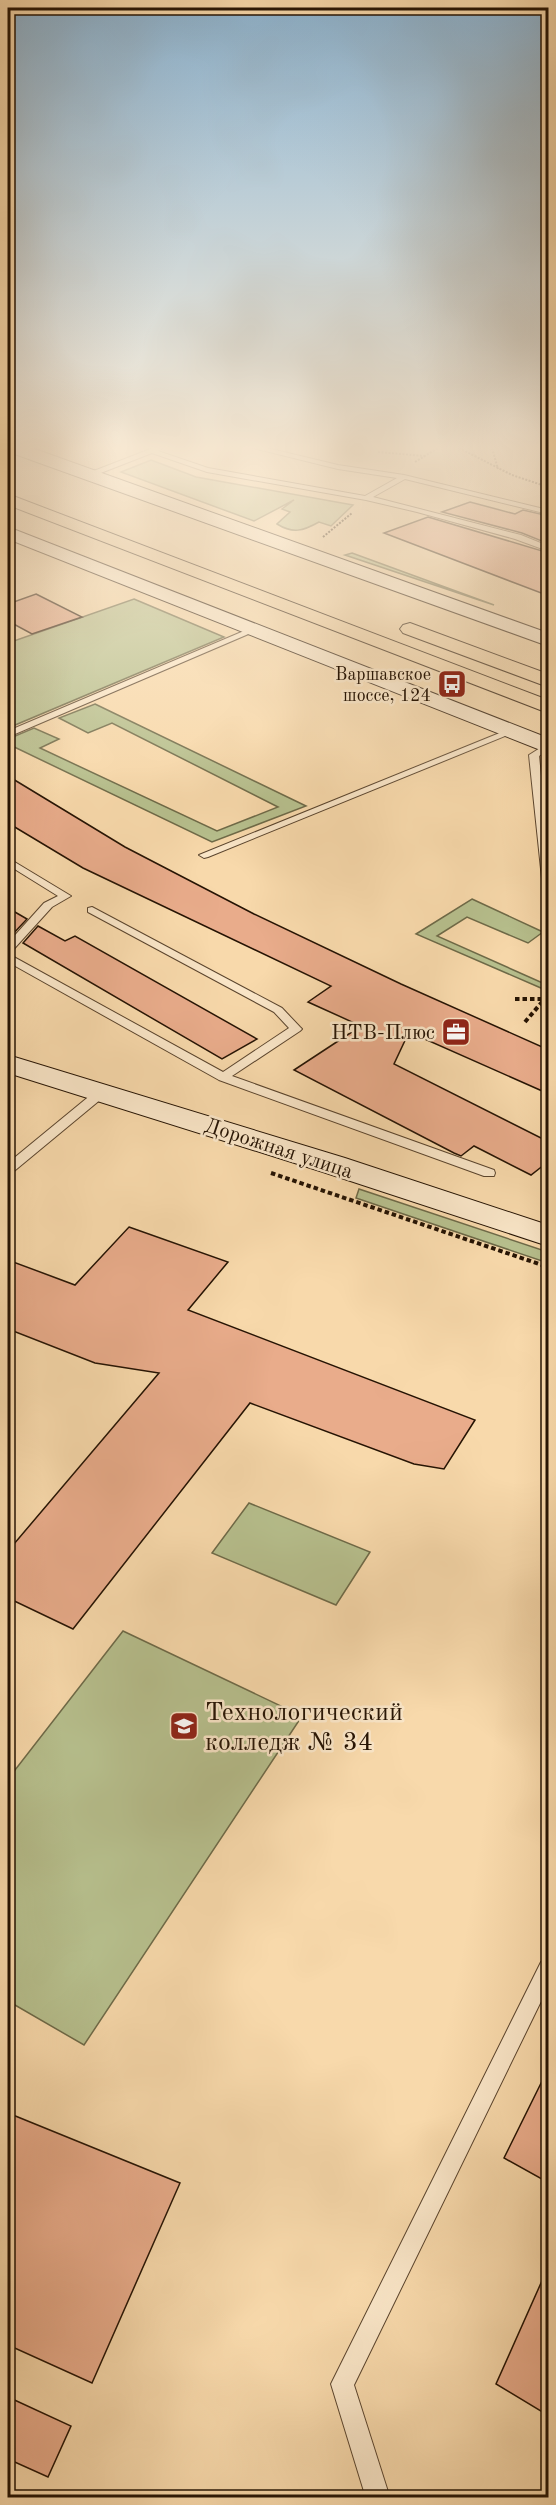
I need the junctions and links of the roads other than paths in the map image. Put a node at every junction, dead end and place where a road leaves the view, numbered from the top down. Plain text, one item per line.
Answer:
1 (89, 565) edge
2 (179, 565) edge
3 (341, 565) edge
4 (390, 621) dead end
5 (254, 630) junction
6 (549, 640) edge
7 (549, 681) edge
8 (549, 707) edge
9 (510, 732) junction
10 (8, 734) edge
11 (549, 746) edge
12 (204, 855) dead end
13 (8, 861) edge
14 (549, 888) edge
15 (92, 910) dead end
16 (8, 949) edge
17 (8, 958) edge
18 (8, 1064) edge
19 (223, 1077) junction
20 (102, 1092) junction
21 (8, 1169) edge
22 (489, 1173) dead end
23 (549, 1236) edge
24 (549, 1968) edge
25 (378, 2498) edge

1 - 5 main road
2 - 8 main road
3 - 6 main road
4 - 7 main road
5 - 9 main road
5 - 10 lane
9 - 11 main road
9 - 12 lane
11 - 14 lane
13 - 16 lane
15 - 19 lane
17 - 19 lane
18 - 20 main road, Дорожная улица
19 - 22 lane
20 - 21 lane
20 - 23 main road, Дорожная улица
24 - 25 lane

